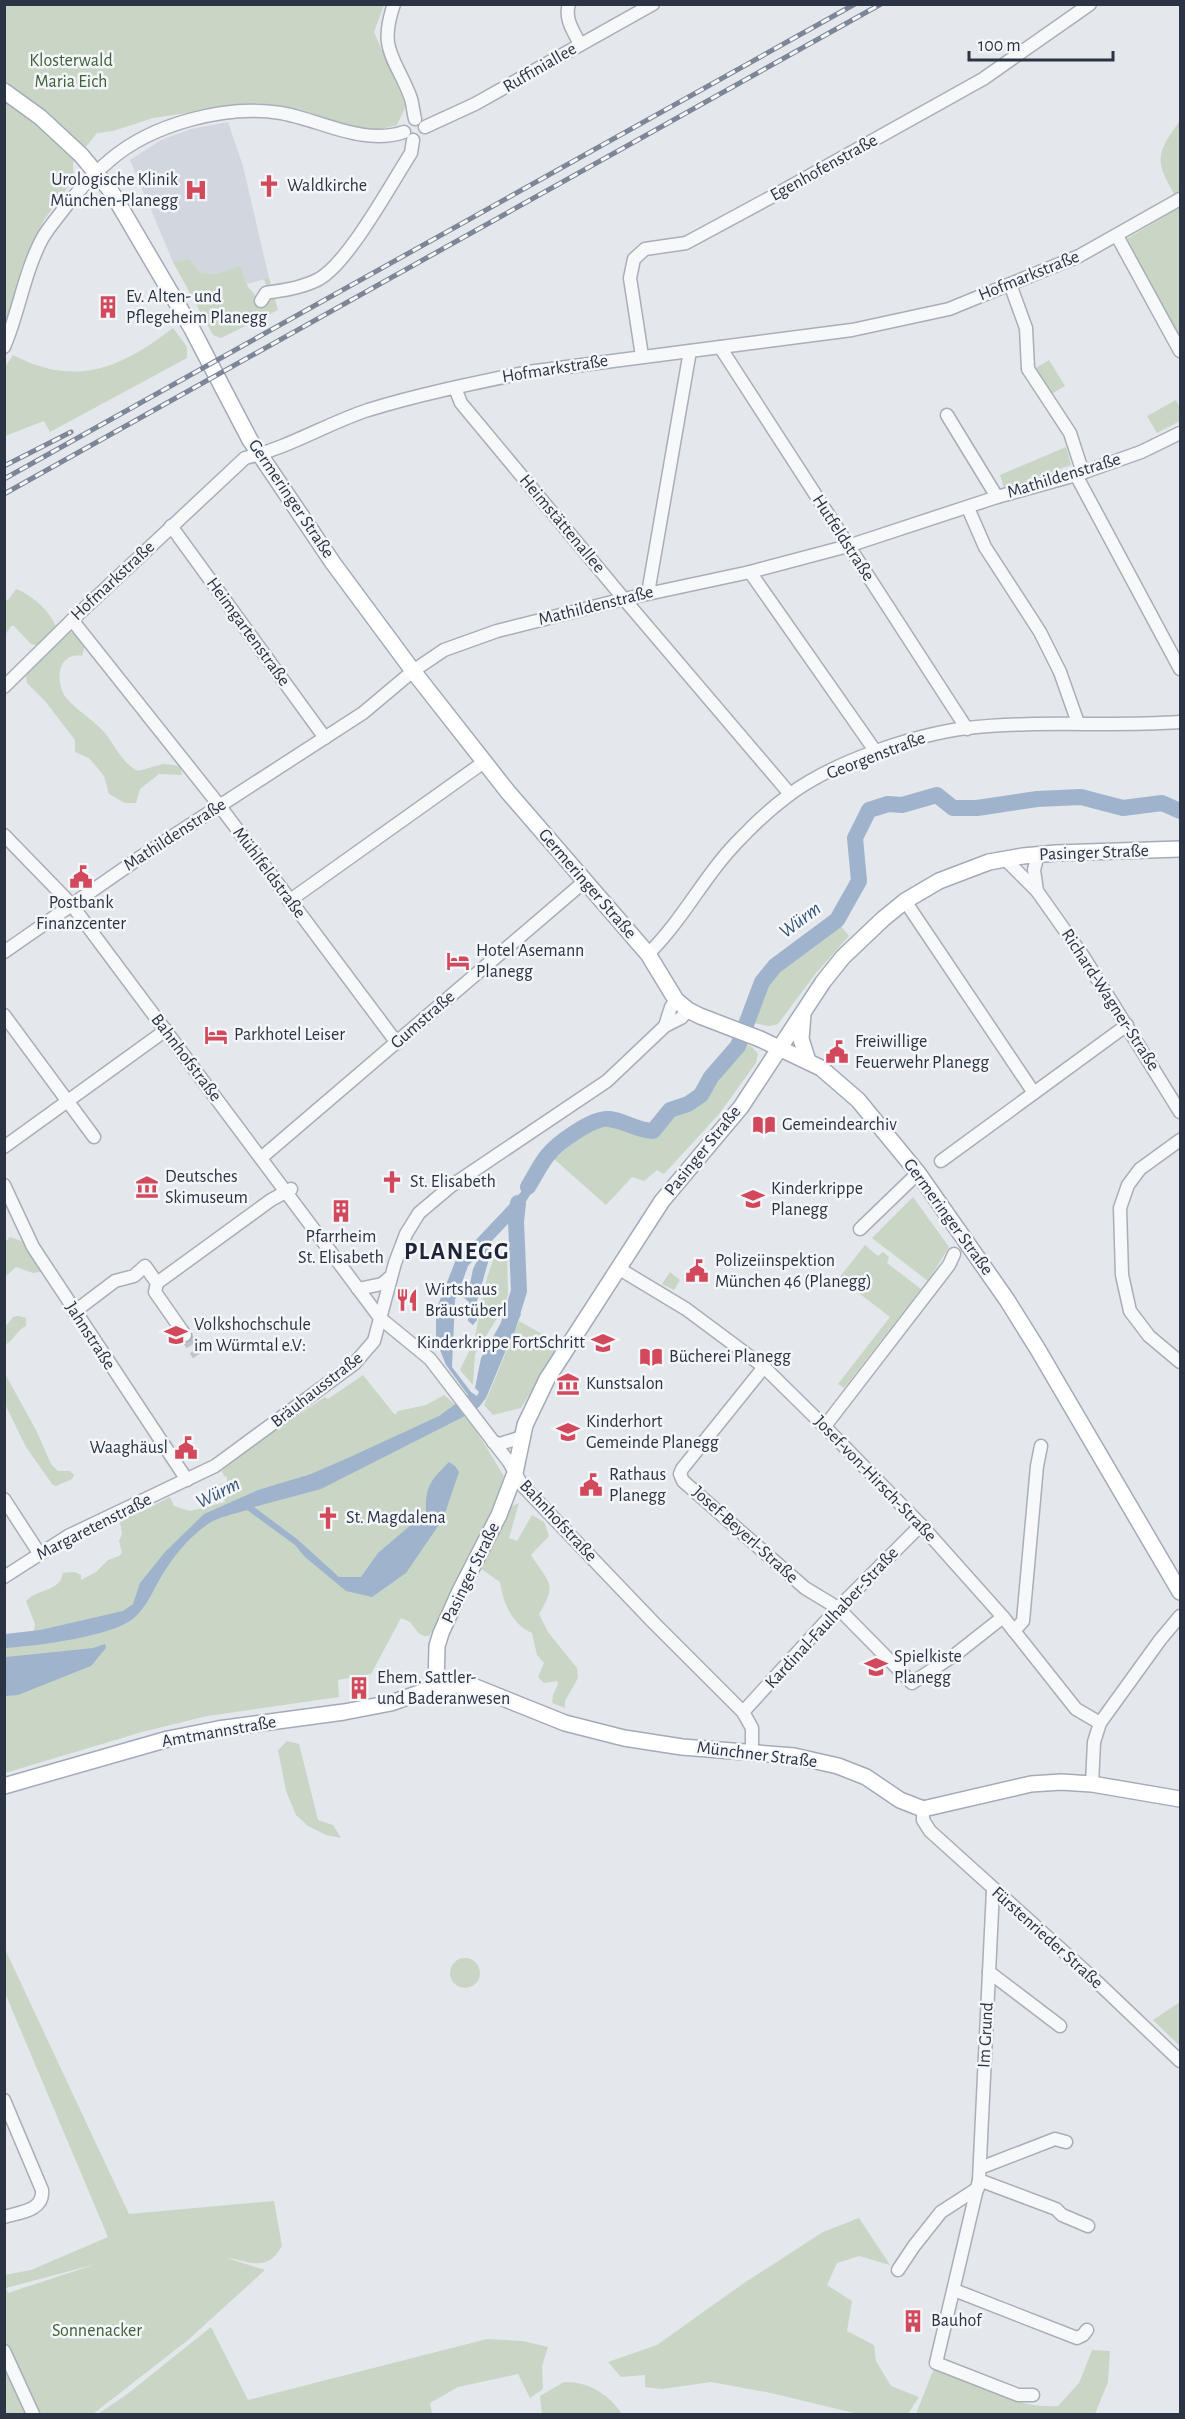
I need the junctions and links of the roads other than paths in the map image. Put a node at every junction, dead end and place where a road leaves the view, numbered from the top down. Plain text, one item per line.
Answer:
1 (394, 4) edge
2 (569, 4) edge
3 (653, 4) edge
4 (1090, 4) edge
5 (580, 44) junction
6 (4, 91) edge
7 (415, 119) junction
8 (425, 127) junction
9 (408, 136) junction
10 (97, 172) junction
11 (1180, 199) edge
12 (1116, 236) junction
13 (1010, 284) junction
14 (261, 301) dead end
15 (4, 347) edge
16 (720, 347) junction
17 (690, 351) junction
18 (1180, 351) edge
19 (642, 356) junction
20 (455, 388) junction
21 (947, 415) dead end
22 (1180, 433) edge
23 (260, 455) junction
24 (1079, 474) junction
25 (997, 497) junction
26 (968, 508) junction
27 (171, 526) junction
28 (848, 546) junction
29 (750, 572) junction
30 (648, 593) junction
31 (624, 599) junction
32 (72, 620) junction
33 (1180, 669) edge
34 (413, 671) junction
35 (4, 687) edge
36 (1180, 722) edge
37 (1078, 723) junction
38 (967, 729) junction
39 (326, 738) junction
40 (876, 752) junction
41 (484, 762) junction
42 (790, 794) junction
43 (219, 806) junction
44 (4, 835) edge
45 (1180, 849) edge
46 (1038, 854) junction
47 (1005, 859) junction
48 (585, 881) junction
49 (1036, 891) junction
50 (289, 901) junction
51 (905, 901) junction
52 (71, 904) junction
53 (4, 952) edge
54 (648, 954) junction
55 (676, 1000) junction
56 (688, 1010) junction
57 (803, 1012) junction
58 (4, 1015) edge
59 (1127, 1025) junction
60 (665, 1026) junction
61 (166, 1030) junction
62 (397, 1043) junction
63 (780, 1047) junction
64 (808, 1061) junction
65 (1034, 1093) junction
66 (68, 1101) junction
67 (1180, 1112) edge
68 (94, 1137) dead end
69 (1180, 1140) edge
70 (4, 1147) edge
71 (261, 1158) junction
72 (941, 1161) dead end
73 (918, 1173) junction
74 (4, 1185) edge
75 (289, 1190) junction
76 (860, 1229) dead end
77 (954, 1254) dead end
78 (618, 1268) junction
79 (389, 1278) junction
80 (157, 1283) junction
81 (358, 1289) junction
82 (74, 1312) junction
83 (380, 1318) junction
84 (185, 1335) tunnel mouth
85 (1180, 1362) edge
86 (764, 1367) junction
87 (825, 1426) junction
88 (522, 1437) junction
89 (493, 1442) junction
90 (1041, 1446) dead end
91 (515, 1473) junction
92 (186, 1481) junction
93 (4, 1499) edge
94 (921, 1525) junction
95 (39, 1553) junction
96 (4, 1577) edge
97 (1179, 1586) edge
98 (838, 1608) junction
99 (1180, 1616) edge
100 (1003, 1617) junction
101 (1014, 1631) junction
102 (436, 1688) junction
103 (743, 1712) junction
104 (1100, 1723) junction
105 (752, 1751) junction
106 (1092, 1784) junction
107 (4, 1786) edge
108 (1180, 1799) edge
109 (923, 1809) junction
110 (993, 1890) junction
111 (989, 1972) junction
112 (1060, 2026) dead end
113 (1180, 2061) edge
114 (4, 2100) edge
115 (1066, 2142) dead end
116 (979, 2178) junction
117 (4, 2217) edge
118 (1088, 2226) dead end
119 (898, 2270) dead end
120 (954, 2290) junction
121 (1088, 2330) dead end
122 (4, 2351) edge
123 (1033, 2395) dead end
124 (33, 2415) edge

1 - 7 street
2 - 5 street
3 - 5 street, Ruffiniallee
4 - 19 street, Egenhofenstraße
5 - 8 street, Ruffiniallee
6 - 10 main road, Germeringer Straße
7 - 8 street
7 - 9 street, Ruffiniallee
8 - 9 street, Ruffiniallee
9 - 10 street
9 - 14 street, Ruffiniallee
10 - 15 street
10 - 23 main road, Germeringer Straße
11 - 12 street, Hofmarkstraße
12 - 13 street, Hofmarkstraße
12 - 18 street
13 - 16 street, Hofmarkstraße
13 - 24 street
16 - 17 street, Hofmarkstraße
16 - 28 street, Hutfeldstraße
17 - 19 street, Hofmarkstraße
17 - 30 street
19 - 20 street, Hofmarkstraße
20 - 23 street, Hofmarkstraße
20 - 31 street, Heimstättenallee
21 - 25 street
22 - 24 street, Mathildenstraße
23 - 27 street, Hofmarkstraße
23 - 34 main road, Germeringer Straße
24 - 25 street, Mathildenstraße
24 - 33 street
25 - 26 street, Mathildenstraße
26 - 28 street, Mathildenstraße
26 - 37 street
27 - 32 street, Hofmarkstraße
27 - 39 street, Heimgartenstraße
28 - 29 street, Mathildenstraße
28 - 38 street, Hutfeldstraße
29 - 30 street, Mathildenstraße
29 - 40 street
30 - 31 street, Mathildenstraße
31 - 34 street, Mathildenstraße
31 - 42 street, Heimstättenallee
32 - 35 street, Hofmarkstraße
32 - 43 street, Mühlfeldstraße
34 - 39 street, Mathildenstraße
34 - 41 main road, Germeringer Straße
36 - 37 street, Georgenstraße
37 - 38 street, Georgenstraße
38 - 40 street, Georgenstraße
39 - 43 street, Mathildenstraße
40 - 42 street, Georgenstraße
41 - 48 main road, Germeringer Straße
41 - 50 street
42 - 54 street, Georgenstraße
43 - 50 street, Mühlfeldstraße
43 - 52 street, Mathildenstraße
44 - 52 street, Bahnhofstraße
45 - 46 main road, Pasinger Straße
46 - 47 main road, Pasinger Straße
46 - 49 street
47 - 49 street, Richard-Wagner-Straße
47 - 51 main road, Pasinger Straße
48 - 54 main road, Germeringer Straße
48 - 62 street, Gumstraße
49 - 59 street, Richard-Wagner-Straße
50 - 62 street, Mühlfeldstraße
51 - 57 main road, Pasinger Straße
51 - 65 street
52 - 53 street, Mathildenstraße
52 - 61 street, Bahnhofstraße
54 - 55 main road, Germeringer Straße
55 - 56 main road, Germeringer Straße
55 - 60 street, Bräuhausstraße
56 - 60 street, Bräuhausstraße
56 - 63 main road, Germeringer Straße
57 - 63 main road, Pasinger Straße
57 - 64 main road
58 - 66 street
59 - 65 street
59 - 67 street, Richard-Wagner-Straße
60 - 79 street, Bräuhausstraße
61 - 66 street
61 - 71 street, Bahnhofstraße
62 - 71 street, Gumstraße
63 - 64 main road, Germeringer Straße
63 - 78 main road, Pasinger Straße
64 - 73 main road, Germeringer Straße
65 - 72 street
66 - 68 street
66 - 70 street
69 - 85 street
71 - 75 street, Bahnhofstraße
73 - 76 street
73 - 97 main road, Germeringer Straße
74 - 82 street, Jahnstraße
75 - 80 street
75 - 81 street, Bahnhofstraße
77 - 87 street
78 - 86 street, Josef-von-Hirsch-Straße
78 - 88 main road, Pasinger Straße
79 - 81 street
79 - 83 street, Bräuhausstraße
80 - 82 street
80 - 84 street
81 - 83 street, Bahnhofstraße
82 - 92 street, Jahnstraße
83 - 89 street, Bahnhofstraße
83 - 92 street, Bräuhausstraße
86 - 87 street, Josef-von-Hirsch-Straße
86 - 98 street, Josef-Beyerl-Straße
87 - 94 street, Josef-von-Hirsch-Straße
88 - 89 street
88 - 91 main road, Pasinger Straße
89 - 91 street, Bahnhofstraße
90 - 101 street
91 - 102 main road, Pasinger Straße
91 - 103 street, Bahnhofstraße
92 - 95 street, Margaretenstraße
93 - 95 street
94 - 98 street, Kardinal-Faulhaber-Straße
94 - 100 street, Josef-von-Hirsch-Straße
95 - 96 street, Margaretenstraße
98 - 100 street
98 - 103 street, Kardinal-Faulhaber-Straße
99 - 104 street
100 - 101 street, Josef-von-Hirsch-Straße
101 - 104 street, Josef-von-Hirsch-Straße
102 - 105 main road, Münchner Straße
102 - 107 main road, Amtmannstraße
103 - 105 street, Bahnhofstraße
104 - 106 street
105 - 109 main road, Münchner Straße
106 - 108 main road
106 - 109 main road
109 - 110 street, Fürstenrieder Straße
110 - 111 street, Im Grund
110 - 113 street, Fürstenrieder Straße
111 - 112 street
111 - 116 street, Im Grund
114 - 117 street
115 - 116 street
116 - 118 street
116 - 119 street
116 - 120 street, Im Grund
120 - 121 street
120 - 123 street, Im Grund
122 - 124 street

